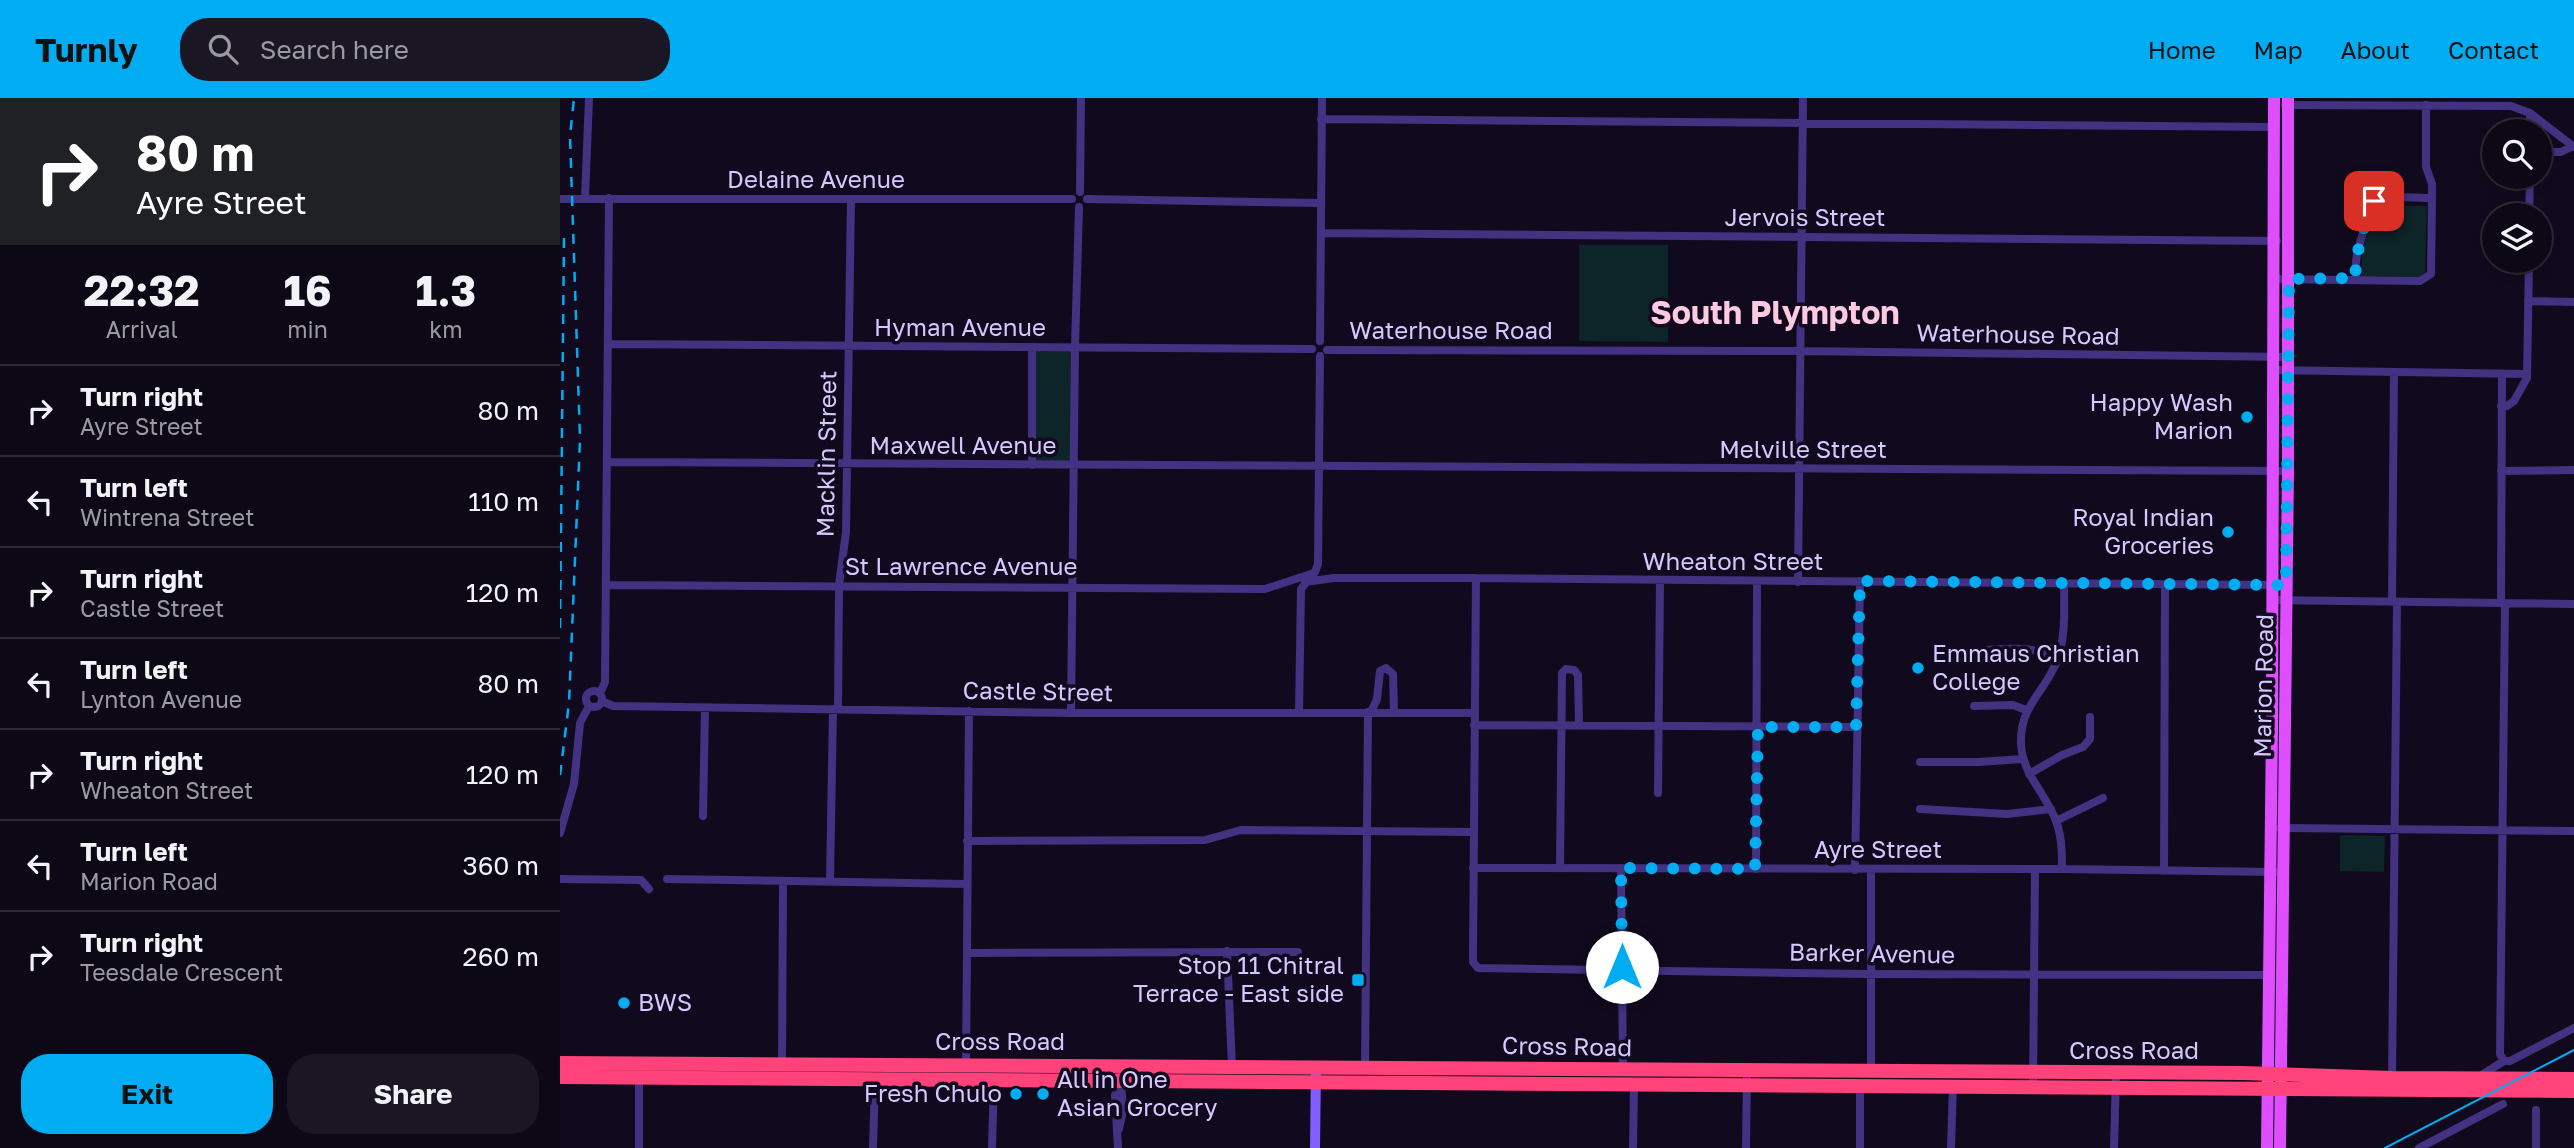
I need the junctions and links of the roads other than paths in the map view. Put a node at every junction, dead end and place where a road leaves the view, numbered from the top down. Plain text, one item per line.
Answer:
1 (589, 98) edge
2 (1081, 98) edge
3 (1322, 98) edge
4 (1803, 98) edge
5 (2274, 101) edge
6 (2288, 101) edge
7 (2511, 102) edge
8 (2426, 105) junction
9 (2530, 113) junction
10 (1321, 119) junction
11 (2530, 119) edge
12 (1803, 123) junction
13 (2274, 127) junction
14 (2574, 146) edge
15 (2552, 152) edge
16 (1080, 192) junction
17 (585, 198) junction
18 (609, 198) junction
19 (2432, 198) junction
20 (560, 199) edge
21 (851, 199) junction
22 (1072, 199) junction
23 (1087, 199) junction
24 (1321, 202) junction
25 (1079, 207) junction
26 (1321, 233) junction
27 (1802, 238) junction
28 (2273, 241) junction
29 (2290, 241) junction
30 (2529, 273) edge
31 (2356, 278) junction
32 (2273, 279) junction
33 (2289, 279) junction
34 (2528, 301) junction
35 (2574, 302) edge
36 (1320, 341) junction
37 (608, 344) junction
38 (849, 346) junction
39 (1032, 347) junction
40 (1075, 348) junction
41 (1312, 349) junction
42 (1327, 350) junction
43 (1800, 351) junction
44 (1320, 356) junction
45 (2288, 357) junction
46 (2273, 364) junction
47 (2288, 370) junction
48 (2394, 373) junction
49 (2502, 374) junction
50 (2528, 374) junction
51 (2501, 406) junction
52 (607, 462) junction
53 (847, 465) junction
54 (1032, 465) junction
55 (1074, 465) junction
56 (1319, 466) junction
57 (1799, 470) junction
58 (2574, 470) edge
59 (2288, 471) junction
60 (2501, 471) junction
61 (2272, 472) junction
62 (1314, 573) junction
63 (1476, 578) junction
64 (1660, 581) junction
65 (1860, 581) junction
66 (1305, 582) junction
67 (1757, 582) junction
68 (1798, 582) junction
69 (2064, 583) junction
70 (606, 585) junction
71 (839, 585) junction
72 (2165, 585) junction
73 (2272, 585) junction
74 (2286, 585) junction
75 (1073, 587) junction
76 (2272, 600) junction
77 (2286, 601) junction
78 (2394, 602) junction
79 (2503, 603) junction
80 (2574, 604) edge
81 (1974, 651) dead end
82 (2058, 659) junction
83 (601, 697) junction
84 (589, 706) junction
85 (1974, 706) dead end
86 (705, 708) junction
87 (835, 709) junction
88 (969, 710) junction
89 (2026, 710) junction
90 (1369, 712) junction
91 (1071, 713) junction
92 (1299, 713) junction
93 (1394, 713) junction
94 (1475, 713) junction
95 (2090, 717) dead end
96 (1474, 725) junction
97 (1562, 725) junction
98 (1579, 726) junction
99 (1659, 726) junction
100 (1758, 727) junction
101 (1856, 727) junction
102 (2023, 759) junction
103 (1920, 762) dead end
104 (2029, 774) junction
105 (1658, 793) dead end
106 (2103, 798) dead end
107 (1920, 809) dead end
108 (2051, 809) junction
109 (703, 816) dead end
110 (2056, 821) junction
111 (2277, 827) junction
112 (2393, 829) junction
113 (1367, 830) junction
114 (2503, 830) junction
115 (2574, 831) edge
116 (1473, 832) junction
117 (560, 833) edge
118 (967, 841) junction
119 (1560, 867) junction
120 (1473, 868) junction
121 (1621, 868) junction
122 (1755, 869) junction
123 (2035, 869) junction
124 (2062, 869) junction
125 (1855, 870) junction
126 (1871, 870) junction
127 (2164, 871) junction
128 (2277, 872) junction
129 (560, 879) edge
130 (667, 879) dead end
131 (783, 881) junction
132 (830, 881) junction
133 (967, 884) junction
134 (649, 889) dead end
135 (1227, 951) junction
136 (1298, 952) dead end
137 (967, 953) junction
138 (1622, 970) junction
139 (1870, 974) junction
140 (2034, 975) junction
141 (2270, 975) junction
142 (2574, 1028) edge
143 (2268, 1049) junction
144 (2281, 1054) junction
145 (2504, 1061) junction
146 (640, 1062) junction
147 (560, 1063) edge
148 (782, 1063) junction
149 (1232, 1067) junction
150 (1545, 1069) junction
151 (1566, 1069) junction
152 (1623, 1070) junction
153 (875, 1071) junction
154 (1747, 1071) junction
155 (966, 1072) junction
156 (994, 1072) junction
157 (1871, 1072) junction
158 (1120, 1073) junction
159 (2243, 1073) junction
160 (1316, 1074) junction
161 (1365, 1075) junction
162 (560, 1077) edge
163 (639, 1077) junction
164 (782, 1078) junction
165 (2475, 1079) junction
166 (2574, 1079) edge
167 (1953, 1080) junction
168 (2033, 1081) junction
169 (2116, 1081) junction
170 (2274, 1081) junction
171 (2305, 1082) junction
172 (1556, 1084) junction
173 (2392, 1084) junction
174 (1634, 1085) junction
175 (1746, 1086) junction
176 (1860, 1086) junction
177 (2242, 1088) junction
178 (2574, 1091) edge
179 (2502, 1104) dead end
180 (2536, 1110) dead end
181 (2280, 1111) junction
182 (2267, 1116) junction
183 (639, 1148) edge
184 (873, 1148) edge
185 (992, 1148) edge
186 (1118, 1148) edge
187 (1315, 1148) edge
188 (1633, 1148) edge
189 (1746, 1148) edge
190 (1860, 1148) edge
191 (1951, 1148) edge
192 (2114, 1148) edge
193 (2267, 1148) edge
194 (2280, 1148) edge
195 (2419, 1148) edge
196 (2536, 1148) edge

1 - 17 street
2 - 16 street
3 - 10 street
4 - 12 street
5 - 6 street
5 - 13 main road, Marion Road
6 - 8 street
6 - 29 main road, Marion Road
7 - 8 street
7 - 9 street
8 - 19 street
9 - 11 street
9 - 14 street
10 - 12 street
10 - 24 street
12 - 13 street
12 - 27 street
13 - 28 main road, Marion Road
14 - 15 street
16 - 22 street
16 - 23 street
17 - 18 street, Delaine Avenue
17 - 20 street, Delaine Avenue
18 - 21 street, Delaine Avenue
18 - 37 street
19 - 31 street
19 - 31 street
21 - 22 street, Delaine Avenue
21 - 38 street, Macklin Street
22 - 25 street
23 - 24 street
23 - 25 street
24 - 26 street
25 - 40 street
26 - 27 street, Jervois Street
26 - 36 street
27 - 28 street, Jervois Street
27 - 43 street
28 - 29 street, Jervois Street
28 - 32 main road, Marion Road
29 - 33 main road, Marion Road
30 - 34 street
31 - 33 street
32 - 33 street
32 - 46 main road, Marion Road
33 - 45 main road, Marion Road
34 - 35 street
34 - 50 street
36 - 41 street
36 - 42 street
37 - 38 street, Hyman Avenue
37 - 52 street
38 - 39 street, Hyman Avenue
38 - 53 street, Macklin Street
39 - 40 street, Hyman Avenue
39 - 54 street
40 - 41 street, Hyman Avenue
40 - 55 street
41 - 44 street
42 - 43 street, Waterhouse Road
42 - 44 street
43 - 46 street, Waterhouse Road
43 - 57 street
44 - 56 street
45 - 46 street, Waterhouse Road
45 - 47 main road, Marion Road
46 - 47 street
46 - 61 main road, Marion Road
47 - 48 street
47 - 59 main road, Marion Road
48 - 49 street
48 - 78 street
49 - 50 street
49 - 51 street
50 - 51 street
51 - 60 street
52 - 53 street, Maxwell Avenue
52 - 70 street
53 - 54 street, Maxwell Avenue
53 - 71 street, Macklin Street
54 - 55 street, Maxwell Avenue
55 - 56 street, Maxwell Avenue
55 - 75 street
56 - 57 street, Melville Street
56 - 62 street
57 - 61 street, Melville Street
57 - 68 street
58 - 60 street
59 - 61 street, Melville Street
59 - 74 main road, Marion Road
60 - 79 street
61 - 73 main road, Marion Road
62 - 66 street
62 - 75 street, St Lawrence Avenue
63 - 64 street, Wheaton Street
63 - 66 street, Wheaton Street
63 - 94 street
64 - 67 street, Wheaton Street
64 - 99 street
65 - 68 street, Wheaton Street
65 - 69 street, Wheaton Street
65 - 101 street
66 - 92 street
67 - 68 street, Wheaton Street
67 - 100 street
69 - 72 street, Wheaton Street
69 - 82 street
70 - 71 street, St Lawrence Avenue
70 - 83 street
71 - 75 street, St Lawrence Avenue
71 - 87 street, Macklin Street
72 - 73 street, Wheaton Street
72 - 127 street
73 - 74 street, Wheaton Street
73 - 76 main road, Marion Road
74 - 77 main road, Marion Road
75 - 91 street
76 - 77 street
76 - 111 main road, Marion Road
77 - 78 street
77 - 111 main road, Marion Road
78 - 79 street
78 - 112 street
79 - 80 street
79 - 114 street
81 - 82 street
82 - 89 street
83 - 84 street
83 - 84 street
83 - 86 street, Castle Street
84 - 117 street
85 - 89 street
86 - 87 street, Castle Street
86 - 109 street
87 - 88 street, Castle Street
87 - 132 street, Macklin Street
88 - 91 street, Castle Street
88 - 118 street
89 - 102 street
90 - 92 street, Castle Street
90 - 93 street, Castle Street
90 - 93 street
90 - 113 street
91 - 92 street, Castle Street
93 - 94 street, Castle Street
94 - 96 street
95 - 104 street
96 - 97 street
96 - 116 street
97 - 98 street
97 - 98 street
97 - 119 street
98 - 99 street
99 - 100 street
99 - 105 street
100 - 101 street
100 - 122 street
101 - 125 street
102 - 103 street
102 - 104 street
104 - 108 street
106 - 110 street
107 - 108 street
108 - 110 street
110 - 124 street
111 - 112 street
111 - 128 main road, Marion Road
112 - 114 street
112 - 173 street
113 - 116 street
113 - 118 street
113 - 161 street
114 - 115 street
114 - 145 street
116 - 120 street
118 - 133 street
119 - 120 street, Ayre Street
119 - 121 street, Ayre Street
120 - 138 street, Barker Avenue
121 - 122 street, Ayre Street
121 - 138 street
122 - 125 street, Ayre Street
123 - 124 street, Ayre Street
123 - 126 street, Ayre Street
123 - 140 street
124 - 127 street, Ayre Street
125 - 126 street, Ayre Street
126 - 139 street
127 - 128 street, Ayre Street
128 - 141 main road, Marion Road
128 - 144 main road, Marion Road
129 - 134 street
130 - 131 street
131 - 132 street
131 - 148 street
132 - 133 street
133 - 137 street
135 - 136 street
135 - 137 street
135 - 149 street
137 - 155 street
138 - 139 street, Barker Avenue
138 - 152 street
139 - 140 street, Barker Avenue
139 - 157 street
140 - 141 street, Barker Avenue
140 - 168 street
141 - 143 main road, Marion Road
142 - 145 street
143 - 159 main road
143 - 170 main road, Marion Road
144 - 170 main road, Marion Road
144 - 171 main road
145 - 165 street
146 - 147 highway, Cross Road
146 - 148 highway, Cross Road
146 - 163 street
148 - 153 highway, Cross Road
148 - 164 street
149 - 158 highway, Cross Road
149 - 160 highway, Cross Road
150 - 151 highway, Cross Road
150 - 161 highway, Cross Road
150 - 172 highway
151 - 152 highway, Cross Road
151 - 172 highway
152 - 154 highway, Cross Road
153 - 155 highway, Cross Road
153 - 164 highway, Cross Road
153 - 184 street
154 - 157 highway, Cross Road
154 - 175 street
155 - 156 highway, Cross Road
156 - 158 highway, Cross Road
156 - 185 street
157 - 167 highway, Cross Road
158 - 160 highway, Cross Road
158 - 186 street
159 - 169 highway, Cross Road
159 - 170 highway, Cross Road
160 - 161 highway, Cross Road
160 - 187 street
161 - 172 highway, Cross Road
162 - 163 highway, Cross Road
163 - 164 highway, Cross Road
163 - 183 street
165 - 166 highway, Cross Road
165 - 173 highway, Cross Road
167 - 168 highway, Cross Road
167 - 176 highway, Cross Road
167 - 191 street
168 - 169 highway, Cross Road
169 - 177 highway, Cross Road
169 - 192 street
170 - 171 highway, Cross Road
170 - 177 highway, Cross Road
170 - 181 main road, Marion Road
170 - 182 main road, Marion Road
171 - 173 highway, Cross Road
171 - 181 main road
172 - 174 highway, Cross Road
173 - 178 highway, Cross Road
174 - 175 highway, Cross Road
174 - 188 street
175 - 176 highway, Cross Road
175 - 189 street
176 - 190 street
177 - 182 main road
179 - 195 street
180 - 196 street
181 - 194 main road, Marion Road
182 - 193 main road, Marion Road

